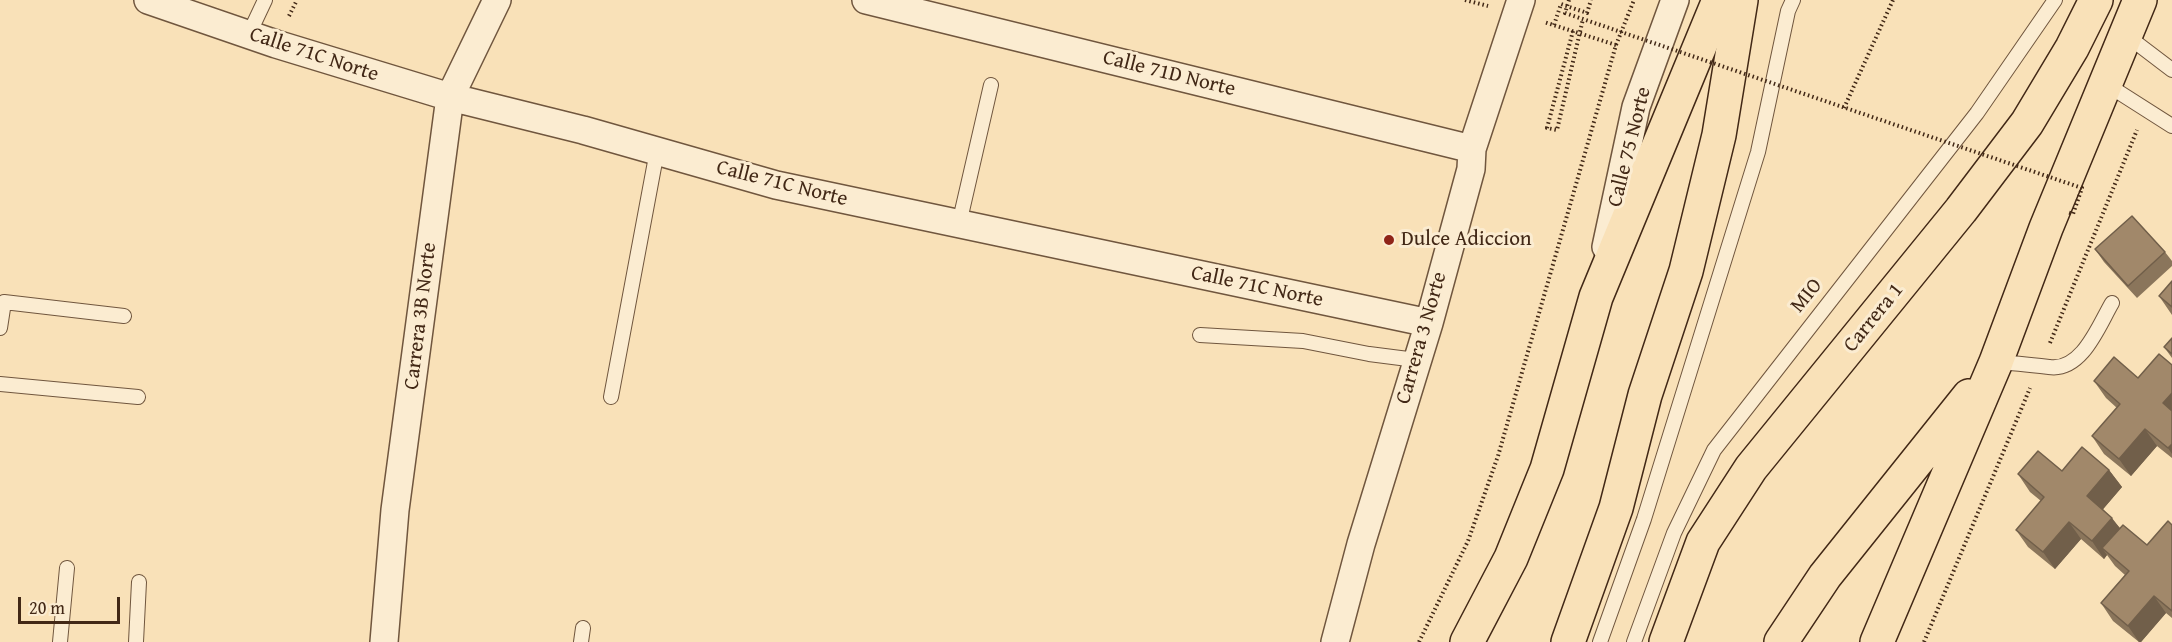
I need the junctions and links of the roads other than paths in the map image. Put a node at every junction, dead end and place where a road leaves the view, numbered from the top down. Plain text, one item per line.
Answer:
1 (148, 0) edge
2 (265, 0) edge
3 (497, 0) edge
4 (866, 0) edge
5 (1675, 0) edge
6 (1719, 0) edge
7 (1741, 0) edge
8 (1793, 0) edge
9 (2055, 0) edge
10 (2096, 0) edge
11 (2140, 0) edge
12 (1520, 7) edge
13 (249, 34) junction
14 (2126, 35) junction
15 (2172, 70) edge
16 (2106, 84) junction
17 (991, 85) dead end
18 (450, 97) junction
19 (2172, 126) edge
20 (1472, 149) junction
21 (657, 151) junction
22 (959, 224) junction
23 (1596, 297) junction
24 (2112, 303) dead end
25 (124, 316) dead end
26 (1429, 323) junction
27 (0, 328) edge
28 (1200, 335) dead end
29 (1416, 360) junction
30 (1996, 362) junction
31 (0, 384) edge
32 (138, 397) dead end
33 (611, 397) dead end
34 (1630, 514) junction
35 (1688, 537) junction
36 (67, 568) dead end
37 (139, 582) dead end
38 (1492, 595) junction
39 (60, 642) edge
40 (136, 642) edge
41 (384, 642) edge
42 (1335, 642) edge
43 (1467, 642) edge
44 (1475, 642) edge
45 (1568, 642) edge
46 (1600, 642) edge
47 (1634, 642) edge
48 (1666, 642) edge
49 (1781, 642) edge
50 (1877, 642) edge

1 - 13 street, Calle 71C Norte
2 - 13 lane
3 - 18 street, Carrera 3B Norte
4 - 20 street, Calle 71D Norte
5 - 23 street, Calle 75 Norte
6 - 23 main road
7 - 34 main road
8 - 34 lane
9 - 35 lane, MIO
10 - 35 main road, Carrera 1
11 - 14 main road
12 - 20 street, Carrera 3 Norte
13 - 18 street, Calle 71C Norte
14 - 15 lane
14 - 16 main road
16 - 19 lane
16 - 30 main road
17 - 22 lane
18 - 21 street, Calle 71C Norte
18 - 41 street, Carrera 3B Norte
20 - 26 street, Carrera 3 Norte
21 - 22 street, Calle 71C Norte
21 - 33 lane
22 - 26 street, Calle 71C Norte
23 - 38 main road
24 - 30 lane
25 - 27 lane
26 - 29 street, Carrera 3 Norte
28 - 29 lane
29 - 42 street, Carrera 3 Norte
30 - 49 main road
30 - 50 main road
31 - 32 lane
34 - 45 main road
34 - 46 lane
35 - 47 lane, MIO
35 - 48 main road, Carrera 1
36 - 39 lane
37 - 40 lane
38 - 43 main road
38 - 44 main road

